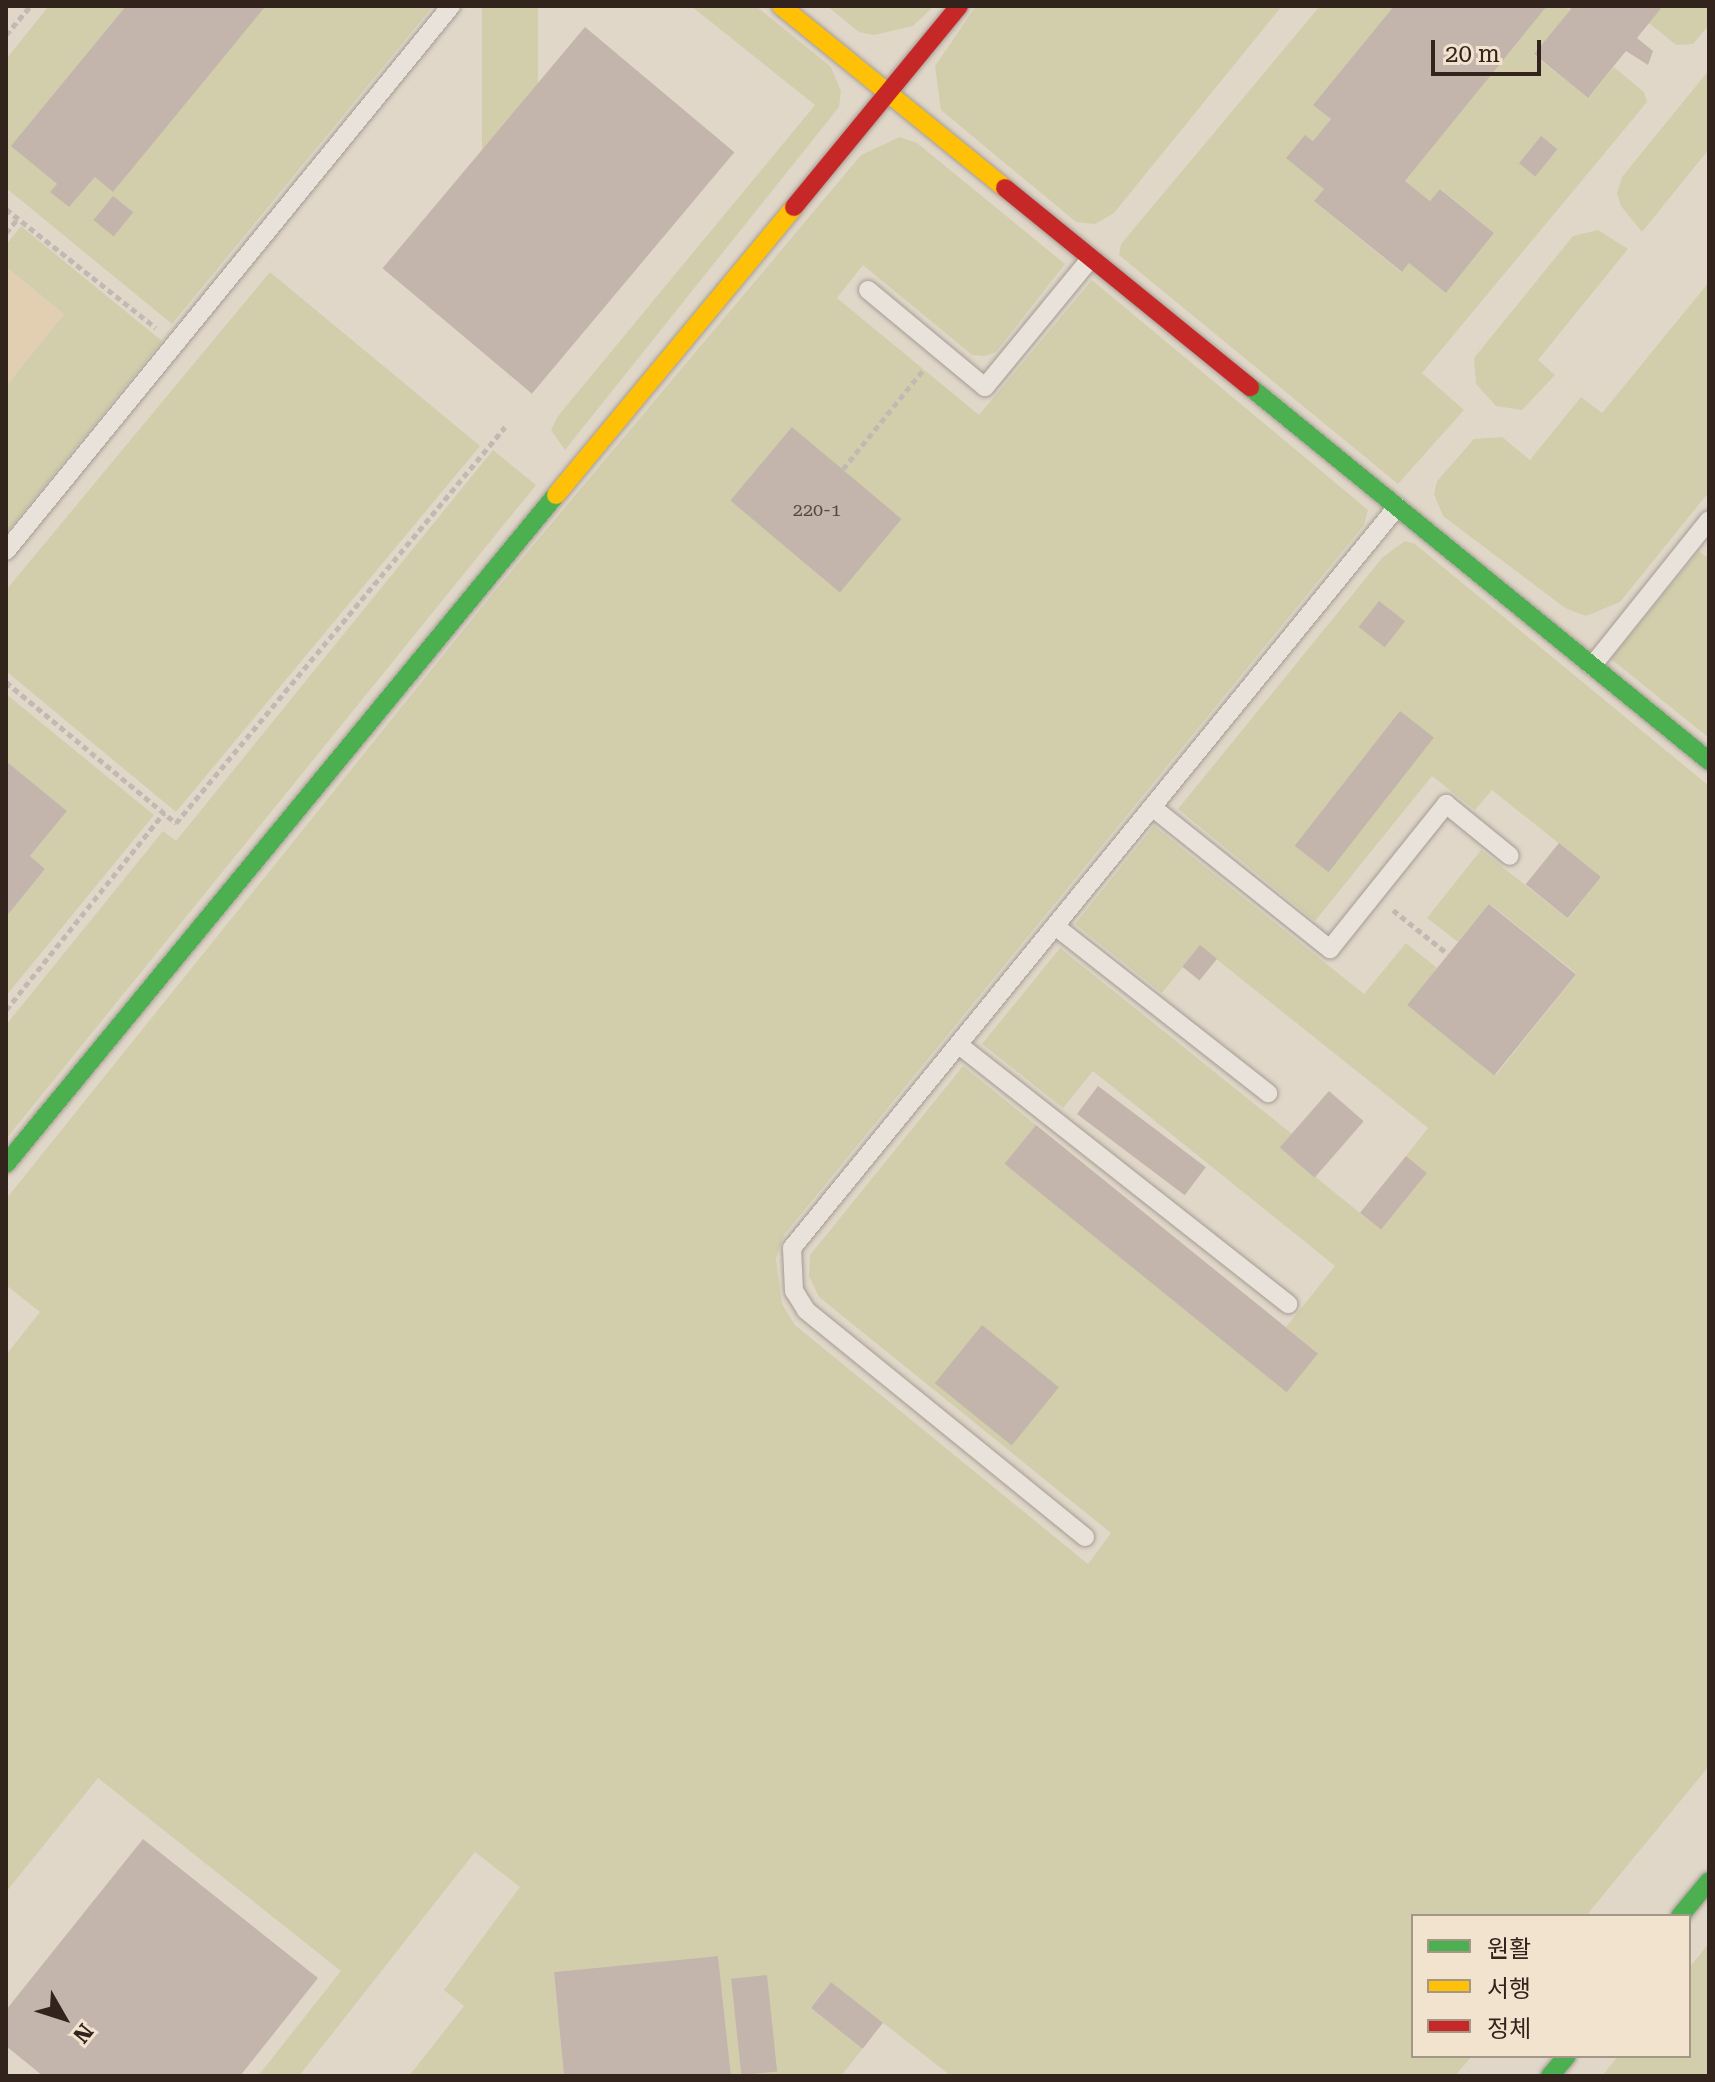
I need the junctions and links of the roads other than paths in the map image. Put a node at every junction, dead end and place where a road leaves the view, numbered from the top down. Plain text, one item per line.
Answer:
1 (451, 6) edge
2 (781, 6) edge
3 (959, 6) edge
4 (888, 93) junction
5 (1091, 258) junction
6 (868, 290) dead end
7 (1397, 507) junction
8 (1707, 527) edge
9 (6, 551) edge
10 (1592, 666) junction
11 (1709, 761) edge
12 (1152, 807) junction
13 (1510, 856) dead end
14 (1055, 926) junction
15 (959, 1045) junction
16 (1268, 1093) dead end
17 (6, 1164) edge
18 (1288, 1304) dead end
19 (1085, 1537) dead end
20 (1709, 1881) edge
21 (1682, 1914) edge
22 (1565, 2058) edge
23 (1550, 2076) edge

1 - 9 lane
2 - 4 street
3 - 4 street
4 - 5 street
4 - 17 street
5 - 6 lane
5 - 7 street
7 - 10 street
7 - 12 lane
8 - 10 lane
10 - 11 street
12 - 13 lane
12 - 14 lane
14 - 15 lane
14 - 16 lane
15 - 18 lane
15 - 19 lane
20 - 21 street
22 - 23 street

